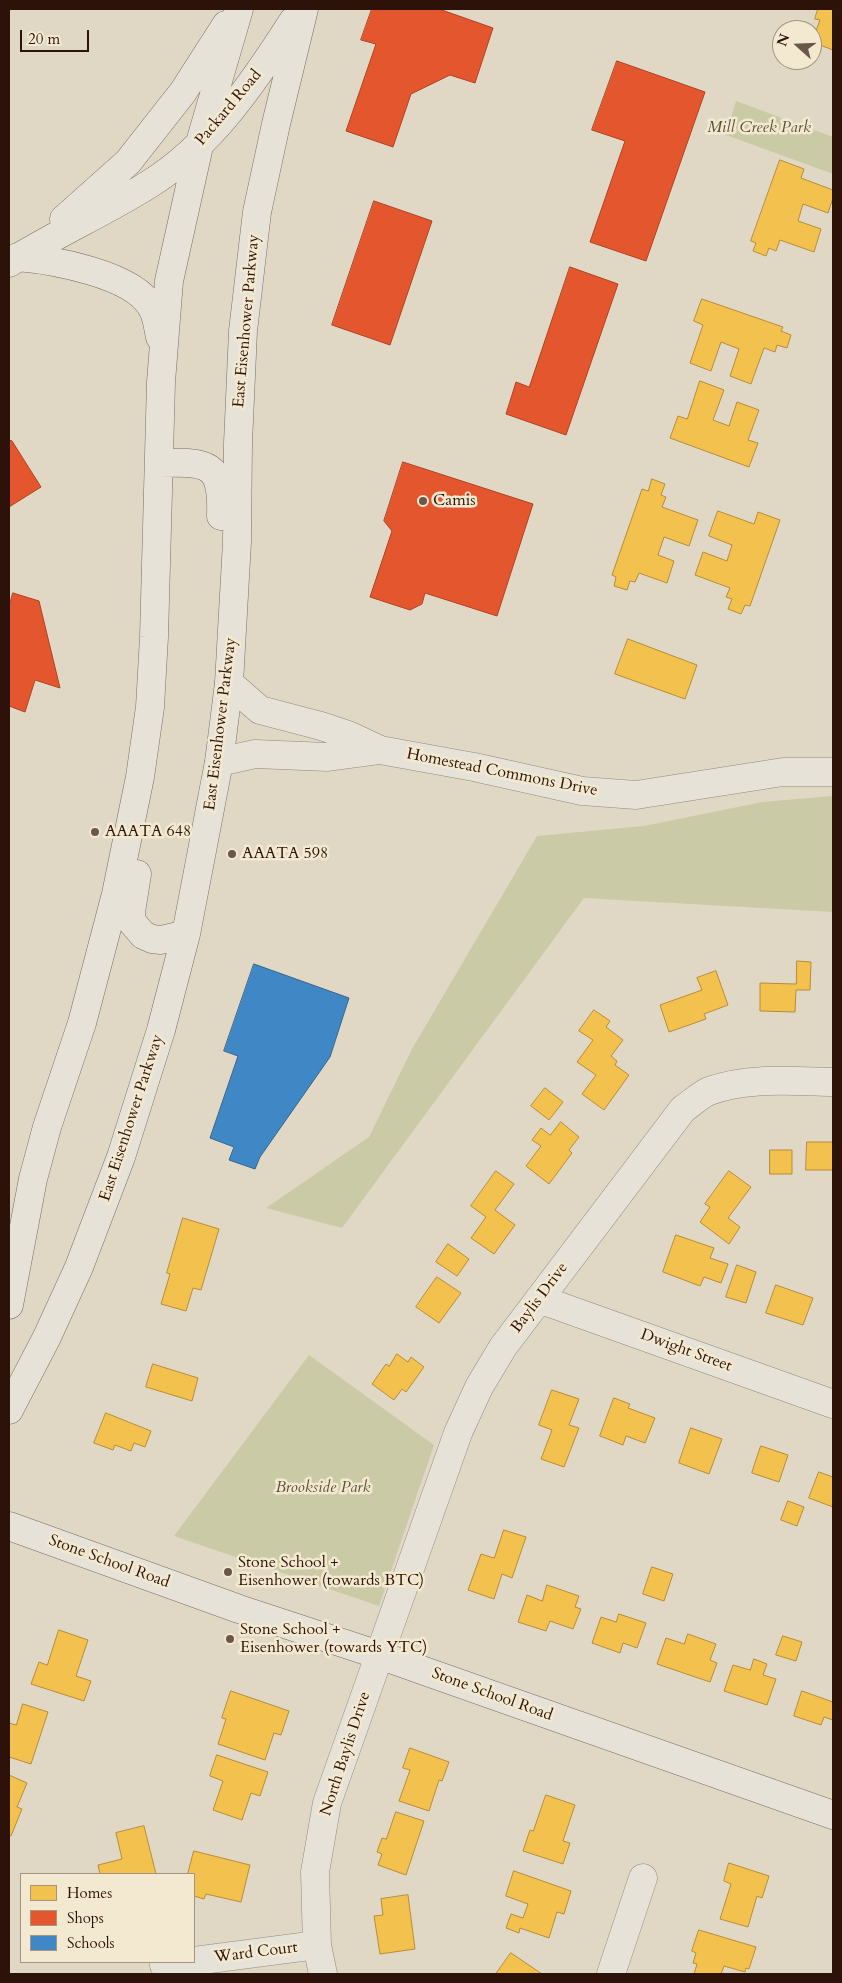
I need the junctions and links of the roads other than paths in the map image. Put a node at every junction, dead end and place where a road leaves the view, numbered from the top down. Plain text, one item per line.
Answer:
1 (238, 9) edge
2 (302, 9) edge
3 (199, 146) junction
4 (20, 256) edge
5 (163, 350) junction
6 (159, 463) junction
7 (236, 589) junction
8 (229, 683) junction
9 (380, 750) junction
10 (220, 762) junction
11 (833, 772) edge
12 (140, 777) junction
13 (186, 934) junction
14 (833, 1082) edge
15 (539, 1299) junction
16 (9, 1305) edge
17 (833, 1404) edge
18 (9, 1410) edge
19 (9, 1526) edge
20 (379, 1655) junction
21 (833, 1815) edge
22 (643, 1878) dead end
23 (317, 1945) junction
24 (195, 1961) edge
25 (323, 1974) edge
26 (611, 1974) edge

1 - 3 main road, Packard Road
1 - 4 main road
2 - 3 main road, Packard Road
2 - 7 main road, East Eisenhower Parkway
3 - 4 main road, Packard Road
3 - 5 main road
4 - 5 main road
5 - 6 main road
6 - 7 main road
6 - 12 main road
7 - 8 main road, East Eisenhower Parkway
8 - 9 main road, Homestead Commons Drive
8 - 10 main road, East Eisenhower Parkway
9 - 10 main road, Homestead Commons Drive
9 - 11 main road, Homestead Commons Drive
10 - 13 main road, East Eisenhower Parkway
12 - 13 main road
12 - 16 main road
13 - 18 main road, East Eisenhower Parkway
14 - 15 main road, Baylis Drive
15 - 17 main road, Dwight Street
15 - 20 main road, Baylis Drive
19 - 20 main road, Stone School Road
20 - 21 main road, Stone School Road
20 - 23 main road, North Baylis Drive
22 - 26 main road
23 - 24 main road, Ward Court
23 - 25 main road, North Baylis Drive

